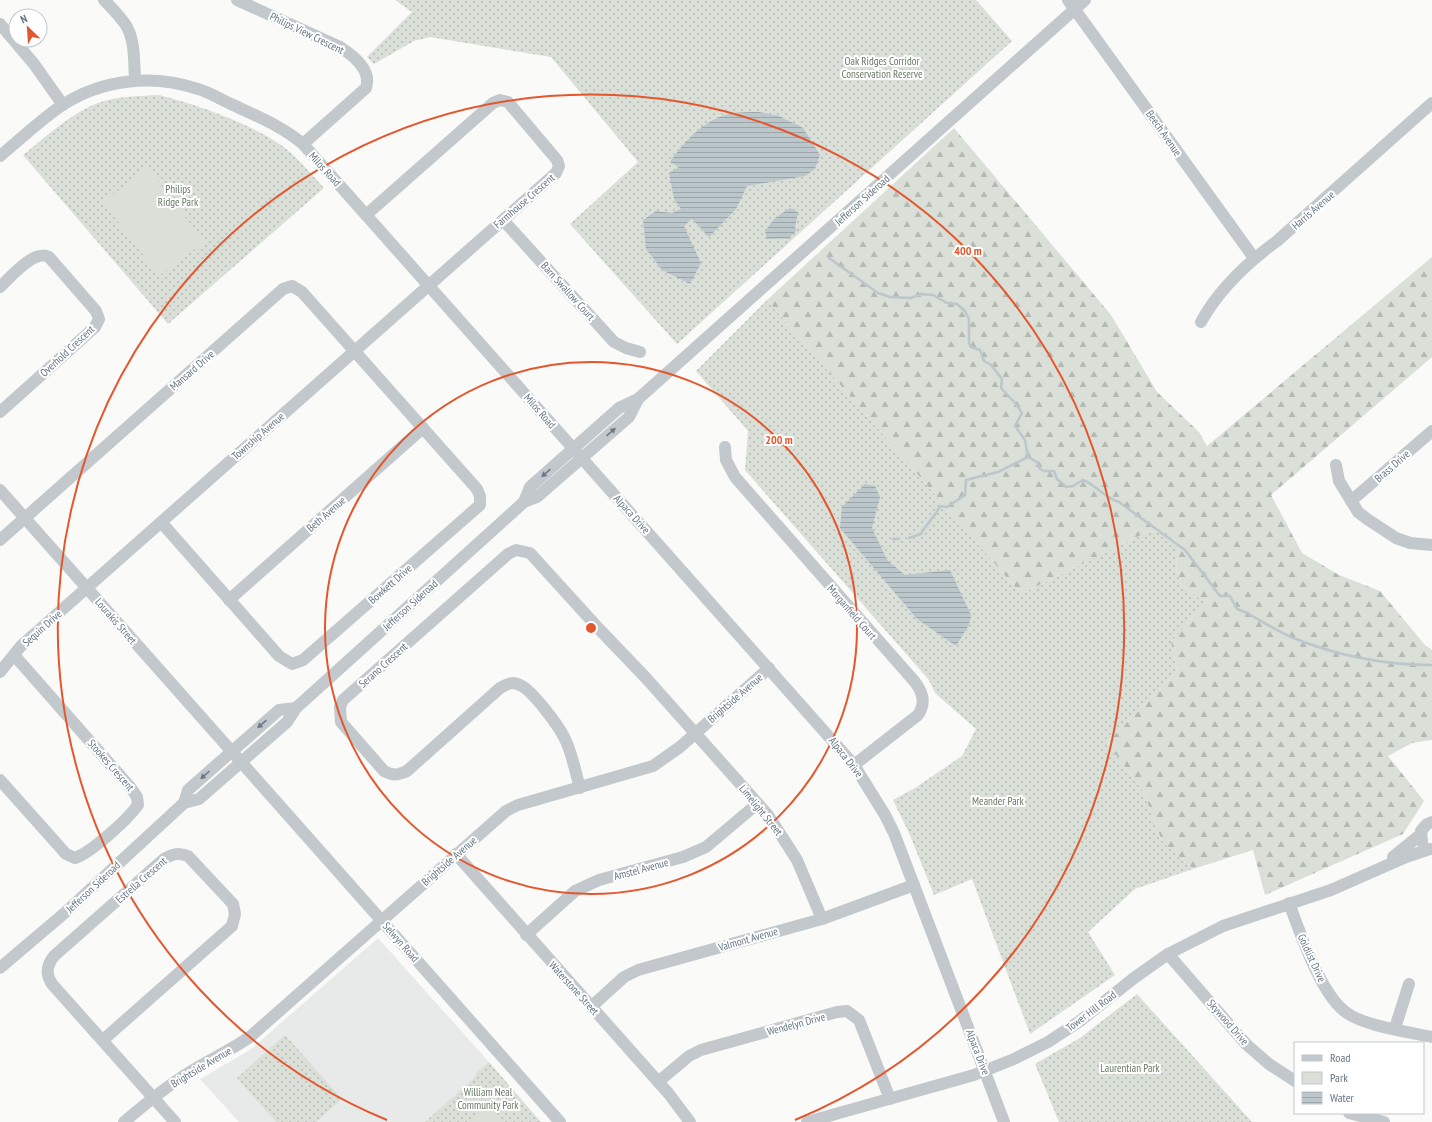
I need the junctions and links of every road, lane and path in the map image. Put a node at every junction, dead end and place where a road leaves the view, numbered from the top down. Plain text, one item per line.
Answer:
1 (104, 0) edge
2 (236, 0) edge
3 (1085, 0) edge
4 (1072, 4) edge
5 (0, 24) edge
6 (135, 79) junction
7 (1432, 103) edge
8 (63, 105) junction
9 (303, 144) junction
10 (0, 156) edge
11 (366, 215) junction
12 (503, 220) junction
13 (1254, 258) junction
14 (429, 285) junction
15 (0, 287) edge
16 (1200, 322) dead end
17 (354, 351) junction
18 (640, 352) dead end
19 (638, 399) junction
20 (0, 412) edge
21 (423, 428) junction
22 (1432, 431) edge
23 (725, 447) dead end
24 (574, 449) junction
25 (582, 458) junction
26 (1336, 465) dead end
27 (0, 490) edge
28 (1351, 501) junction
29 (524, 502) junction
30 (25, 518) junction
31 (161, 522) junction
32 (0, 540) edge
33 (1432, 546) edge
34 (87, 588) junction
35 (229, 600) junction
36 (14, 656) junction
37 (769, 668) junction
38 (0, 672) edge
39 (296, 708) junction
40 (695, 733) junction
41 (232, 751) junction
42 (241, 762) junction
43 (854, 765) junction
44 (0, 780) edge
45 (580, 788) junction
46 (184, 803) junction
47 (757, 804) junction
48 (1432, 822) edge
49 (1420, 835) junction
50 (1431, 849) edge
51 (456, 854) junction
52 (1364, 876) junction
53 (914, 885) junction
54 (1289, 903) junction
55 (822, 919) junction
56 (382, 920) junction
57 (526, 935) junction
58 (1168, 954) junction
59 (0, 968) edge
60 (1409, 984) dead end
61 (591, 1007) junction
62 (1395, 1028) junction
63 (1432, 1038) edge
64 (103, 1040) junction
65 (985, 1071) junction
66 (1294, 1080) edge
67 (658, 1082) junction
68 (153, 1098) junction
69 (890, 1099) junction
70 (1353, 1114) edge
71 (124, 1122) edge
72 (175, 1122) edge
73 (560, 1122) edge
74 (690, 1122) edge
75 (807, 1122) edge
76 (1004, 1122) edge
77 (1384, 1122) edge

1 - 6 street
2 - 9 street, Philips View Crescent
3 - 4 street, Jefferson Sideroad
4 - 13 street, Beech Avenue
4 - 19 street, Jefferson Sideroad
5 - 8 street
6 - 8 street, Milos Road
6 - 9 street, Milos Road
7 - 13 street, Harris Avenue
8 - 10 street, Milos Road
9 - 11 street, Milos Road
11 - 12 street, Farmhouse Crescent
11 - 14 street, Milos Road
12 - 14 street, Farmhouse Crescent
12 - 18 street, Barn Swallow Court
13 - 16 street, Harris Avenue
14 - 17 street, Township Avenue
14 - 24 street, Milos Road
15 - 20 street, Overhold Crescent
17 - 21 street, Bowkett Drive
17 - 30 street, Mansard Drive
17 - 31 street, Township Avenue
19 - 24 street, Jefferson Sideroad
25 -> 19 street, Jefferson Sideroad
21 - 35 street, Beth Avenue
21 - 35 street, Bowkett Drive
22 - 28 street, Brass Drive
23 - 43 street, Morganfield Court
24 - 25 street, Milos Road
24 -> 29 street, Jefferson Sideroad
25 - 29 street, Jefferson Sideroad
25 - 37 street, Alpaca Drive
26 - 28 street
27 - 30 street, Lourakis Street
28 - 33 street
29 - 39 street, Jefferson Sideroad
30 - 32 street
30 - 34 street, Lourakis Street
31 - 34 street, Township Avenue
31 - 35 street, Bowkett Drive
34 - 36 street, Sequin Drive
34 - 41 street, Lourakis Street
36 - 38 street, Sequin Drive
36 - 44 street, Stookes Crescent
37 - 40 street, Brightside Avenue
37 - 43 street, Alpaca Drive
39 -> 41 street, Jefferson Sideroad
39 - 42 street, Jefferson Sideroad
40 - 45 street, Brightside Avenue
40 - 45 street, Serano Crescent
40 - 47 street, Limelight Street
41 - 42 street, Lourakis Street
41 -> 46 street, Jefferson Sideroad
42 - 46 street, Jefferson Sideroad
42 - 56 street, Selwyn Road
43 - 53 street, Alpaca Drive
45 - 51 street, Brightside Avenue
46 - 59 street, Jefferson Sideroad
47 - 55 street, Limelight Street
47 - 57 street, Amstel Avenue
48 - 49 street, Tower Hill Road
49 - 50 street
49 - 52 street, Tower Hill Road
50 - 52 street, Tower Hill Road
51 - 56 street, Brightside Avenue
51 - 57 street, Waterstone Street
52 - 54 street, Tower Hill Road
53 - 55 street, Valmont Avenue
53 - 65 street, Alpaca Drive
54 - 58 street, Tower Hill Road
54 - 62 street, Goldlist Drive
55 - 61 street, Valmont Avenue
56 - 68 street, Brightside Avenue
56 - 73 street, Selwyn Road
57 - 61 street, Waterstone Street
58 - 65 street, Tower Hill Road
58 - 66 street, Skywood Drive
60 - 62 street
61 - 67 street, Waterstone Street
62 - 63 street, Goldlist Drive
64 - 64 street, Estrella Crescent
64 - 68 street, Estrella Crescent
65 - 69 street, Tower Hill Road
65 - 76 street, Alpaca Drive
67 - 69 street, Wendelyn Drive
67 - 74 street, Waterstone Street
68 - 71 street, Brightside Avenue
68 - 72 street, Estrella Crescent
69 - 75 street, Tower Hill Road
70 - 77 street

